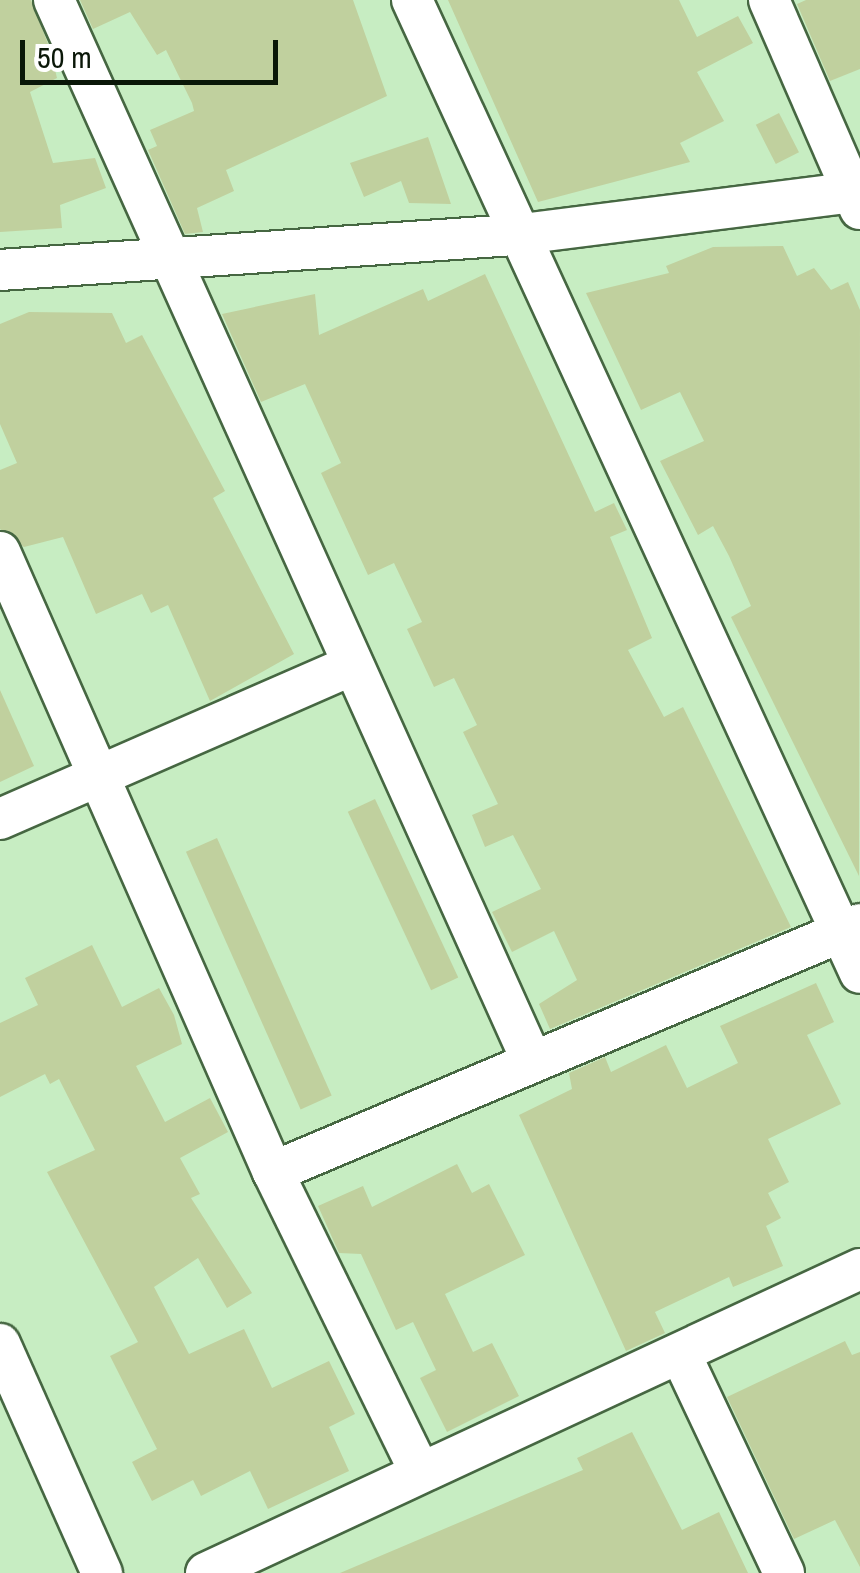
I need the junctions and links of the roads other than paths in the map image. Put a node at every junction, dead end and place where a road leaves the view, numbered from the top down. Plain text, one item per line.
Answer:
1 (54, 0) edge
2 (412, 0) edge
3 (769, 0) edge
4 (858, 197) edge
5 (514, 236) junction
6 (165, 258) junction
7 (0, 270) edge
8 (0, 552) edge
9 (352, 665) junction
10 (105, 773) junction
11 (0, 818) edge
12 (850, 929) edge
13 (860, 974) edge
14 (532, 1061) junction
15 (273, 1172) junction
16 (860, 1269) edge
17 (0, 1344) edge
18 (681, 1355) junction
19 (420, 1472) junction
20 (102, 1573) edge
21 (206, 1573) edge
22 (784, 1573) edge

1 - 6 street
2 - 5 street
3 - 4 street
4 - 5 street
5 - 6 street
5 - 12 street
6 - 7 street
6 - 9 street
8 - 10 street
9 - 10 street
9 - 14 street
10 - 11 street
10 - 15 street
12 - 13 street
12 - 14 street
14 - 15 street
15 - 19 street
16 - 18 street
17 - 20 street
18 - 19 street
18 - 22 street
19 - 21 street

